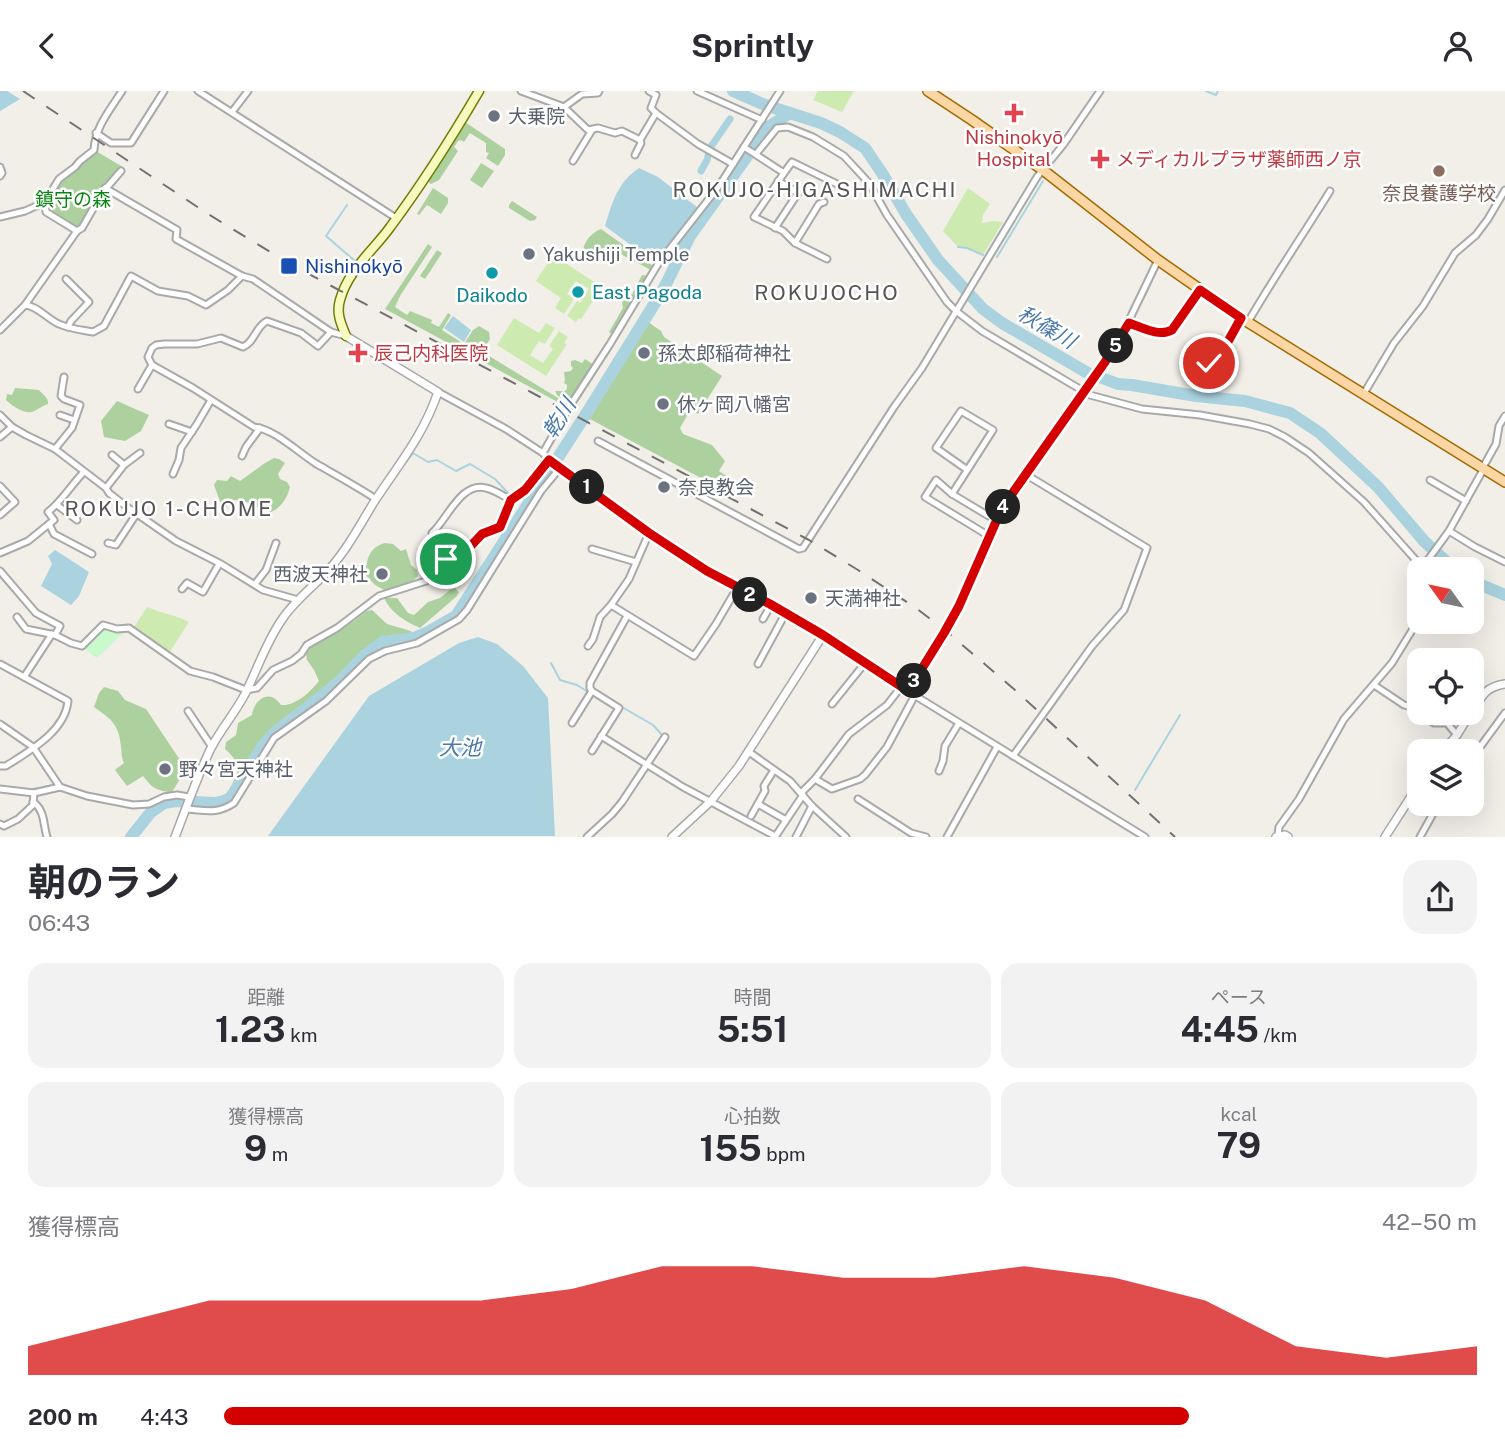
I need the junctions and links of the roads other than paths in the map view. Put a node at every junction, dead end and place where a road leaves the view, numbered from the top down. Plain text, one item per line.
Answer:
1 (122, 91) edge
2 (164, 91) edge
3 (198, 91) edge
4 (248, 91) edge
5 (479, 91) edge
6 (521, 91) edge
7 (599, 91) edge
8 (649, 91) edge
9 (697, 91) edge
10 (928, 91) edge
11 (1100, 91) edge
12 (779, 92) edge
13 (564, 107) junction
14 (232, 112) junction
15 (656, 113) junction
16 (762, 120) junction
17 (592, 130) junction
18 (96, 133) junction
19 (640, 140) junction
20 (744, 147) junction
21 (755, 154) junction
22 (635, 155) dead end
23 (573, 161) dead end
24 (733, 164) junction
25 (0, 167) edge
26 (1042, 170) junction
27 (121, 171) dead end
28 (784, 173) junction
29 (0, 176) edge
30 (778, 181) junction
31 (841, 186) dead end
32 (105, 188) junction
33 (1505, 190) edge
34 (1330, 191) dead end
35 (45, 202) junction
36 (824, 202) dead end
37 (1, 215) edge
38 (396, 218) junction
39 (775, 228) junction
40 (77, 231) junction
41 (795, 243) junction
42 (827, 259) dead end
43 (1158, 260) junction
44 (242, 276) junction
45 (66, 279) dead end
46 (1200, 290) junction
47 (24, 305) junction
48 (957, 310) junction
49 (1244, 320) junction
50 (1129, 323) junction
51 (68, 327) junction
52 (0, 330) edge
53 (331, 332) junction
54 (346, 336) junction
55 (152, 365) junction
56 (1222, 368) dead end
57 (64, 377) dead end
58 (138, 389) dead end
59 (1085, 389) junction
60 (438, 392) junction
61 (1363, 395) junction
62 (211, 400) junction
63 (0, 415) edge
64 (60, 415) dead end
65 (1505, 418) edge
66 (74, 420) junction
67 (169, 424) dead end
68 (12, 427) junction
69 (260, 428) junction
70 (192, 432) junction
71 (0, 437) edge
72 (597, 441) dead end
73 (55, 449) junction
74 (140, 453) dead end
75 (543, 453) junction
76 (112, 455) dead end
77 (242, 456) dead end
78 (549, 460) junction
79 (124, 465) junction
80 (561, 468) junction
81 (966, 469) junction
82 (1483, 470) junction
83 (84, 472) junction
84 (173, 474) dead end
85 (1025, 474) junction
86 (1430, 480) dead end
87 (1505, 482) edge
88 (0, 486) edge
89 (106, 488) junction
90 (951, 493) junction
91 (376, 499) junction
92 (511, 500) junction
93 (1466, 501) junction
94 (57, 505) junction
95 (137, 513) junction
96 (0, 515) edge
97 (77, 520) dead end
98 (997, 520) junction
99 (49, 524) junction
100 (1449, 531) junction
101 (432, 533) dead end
102 (649, 533) junction
103 (989, 536) junction
104 (108, 543) dead end
105 (276, 543) dead end
106 (592, 549) dead end
107 (0, 553) edge
108 (92, 554) dead end
109 (1415, 557) edge
110 (1430, 557) edge
111 (636, 562) junction
112 (1505, 562) edge
113 (219, 564) junction
114 (2, 573) edge
115 (0, 583) edge
116 (255, 584) junction
117 (737, 588) junction
118 (182, 589) dead end
119 (298, 600) junction
120 (611, 605) junction
121 (771, 605) junction
122 (785, 614) junction
123 (627, 616) junction
124 (17, 617) dead end
125 (763, 619) dead end
126 (54, 634) junction
127 (1410, 634) edge
128 (823, 635) junction
129 (587, 646) dead end
130 (865, 663) junction
131 (0, 664) edge
132 (758, 664) dead end
133 (24, 677) junction
134 (1505, 684) edge
135 (1374, 685) junction
136 (901, 687) junction
137 (246, 690) junction
138 (592, 691) junction
139 (908, 691) junction
140 (1484, 692) edge
141 (915, 695) junction
142 (832, 704) dead end
143 (188, 711) dead end
144 (1505, 713) edge
145 (572, 723) dead end
146 (959, 723) junction
147 (0, 724) edge
148 (1463, 725) edge
149 (1457, 735) junction
150 (601, 736) junction
151 (665, 737) dead end
152 (1454, 739) edge
153 (1484, 742) edge
154 (33, 747) junction
155 (212, 747) junction
156 (998, 747) junction
157 (592, 751) dead end
158 (749, 752) junction
159 (1013, 756) junction
160 (0, 766) edge
161 (647, 766) junction
162 (774, 770) junction
163 (939, 771) dead end
164 (816, 779) junction
165 (60, 787) junction
166 (0, 789) edge
167 (34, 793) junction
168 (802, 794) junction
169 (189, 797) junction
170 (858, 799) dead end
171 (711, 801) junction
172 (33, 803) junction
173 (1407, 803) edge
174 (758, 804) junction
175 (812, 806) junction
176 (185, 809) junction
177 (751, 816) dead end
178 (1432, 816) edge
179 (786, 820) junction
180 (0, 824) edge
181 (775, 836) edge
182 (1277, 836) edge
183 (47, 837) edge
184 (175, 837) edge
185 (587, 837) edge
186 (672, 837) edge
187 (796, 837) edge
188 (846, 837) edge
189 (926, 837) edge
190 (947, 837) edge
191 (1145, 837) edge
192 (1288, 837) edge
193 (1385, 837) edge
194 (1420, 837) edge

1 - 18 street
2 - 18 street
3 - 14 street
4 - 14 street
5 - 38 main road
6 - 13 street
7 - 13 street
8 - 15 street
9 - 16 street
10 - 26 main road
11 - 26 street
12 - 16 street
13 - 17 street
14 - 38 street
15 - 19 street
15 - 24 street
16 - 20 street
17 - 19 street
17 - 23 street
18 - 35 street
19 - 22 street
20 - 21 street
20 - 24 street
21 - 28 street
21 - 48 street
24 - 75 street
25 - 29 street
26 - 43 main road
26 - 48 street
27 - 32 street
28 - 30 street
28 - 31 street
30 - 39 street
30 - 39 street
32 - 40 street
32 - 44 street
33 - 61 street
34 - 49 street
35 - 37 street
35 - 40 street
36 - 41 street
38 - 54 main road
39 - 41 street
40 - 47 street
41 - 42 street
43 - 46 main road
43 - 50 street
44 - 51 street
44 - 53 street
45 - 51 street
46 - 49 main road
46 - 50 street
47 - 51 street
47 - 52 street
48 - 59 street
48 - 72 street
49 - 56 street
49 - 61 main road
50 - 59 street
53 - 54 street
53 - 55 street
54 - 60 street
55 - 58 street
55 - 62 street
57 - 66 street
59 - 85 street
59 - 109 street
60 - 75 street
60 - 91 street
61 - 82 main road
62 - 69 street
62 - 70 street
63 - 68 street
64 - 66 street
65 - 82 street
66 - 73 street
67 - 70 street
68 - 71 street
68 - 73 street
69 - 77 street
69 - 91 street
70 - 84 street
73 - 83 street
74 - 79 street
75 - 78 street
76 - 79 street
78 - 80 street
78 - 92 street
79 - 89 street
80 - 102 street
80 - 176 street
81 - 81 street
81 - 90 street
82 - 87 main road
82 - 93 street
83 - 89 street
83 - 94 street
85 - 98 street
85 - 159 street
86 - 93 street
88 - 96 street
89 - 95 street
90 - 98 street
90 - 103 street
91 - 119 street
92 - 101 street
92 - 137 street
93 - 100 street
94 - 97 street
94 - 99 street
95 - 104 street
95 - 113 street
98 - 103 street
99 - 107 street
99 - 108 street
100 - 110 street
100 - 112 street
102 - 111 street
102 - 117 street
103 - 139 street
105 - 116 street
106 - 111 street
111 - 120 street
113 - 116 street
113 - 118 street
114 - 115 street
114 - 126 street
116 - 119 street
117 - 121 street
117 - 123 street
119 - 137 street
120 - 123 street
120 - 129 street
121 - 122 street
121 - 125 street
122 - 128 street
122 - 132 street
123 - 138 street
124 - 126 street
126 - 133 street
126 - 137 street
127 - 135 street
128 - 130 street
128 - 158 street
130 - 136 street
130 - 142 street
131 - 133 street
133 - 154 street
134 - 140 street
135 - 149 street
135 - 182 street
136 - 139 street
136 - 164 street
137 - 155 street
138 - 145 street
138 - 150 street
139 - 141 street
141 - 146 street
141 - 164 street
143 - 155 street
144 - 153 street
146 - 156 street
146 - 163 street
147 - 154 street
148 - 149 street
149 - 152 street
150 - 157 street
150 - 161 street
151 - 161 street
154 - 160 street
154 - 165 street
155 - 169 street
156 - 159 street
156 - 190 street
158 - 162 street
158 - 171 street
159 - 191 street
161 - 171 street
161 - 185 street
162 - 168 street
162 - 174 street
164 - 168 street
165 - 167 street
165 - 169 street
166 - 167 street
167 - 172 street
168 - 175 street
168 - 179 street
169 - 176 street
170 - 189 street
171 - 181 street
171 - 186 street
172 - 180 street
172 - 183 street
173 - 193 street
174 - 177 street
174 - 179 street
175 - 187 street
175 - 188 street
176 - 184 street
178 - 194 street
179 - 181 street
182 - 192 street

